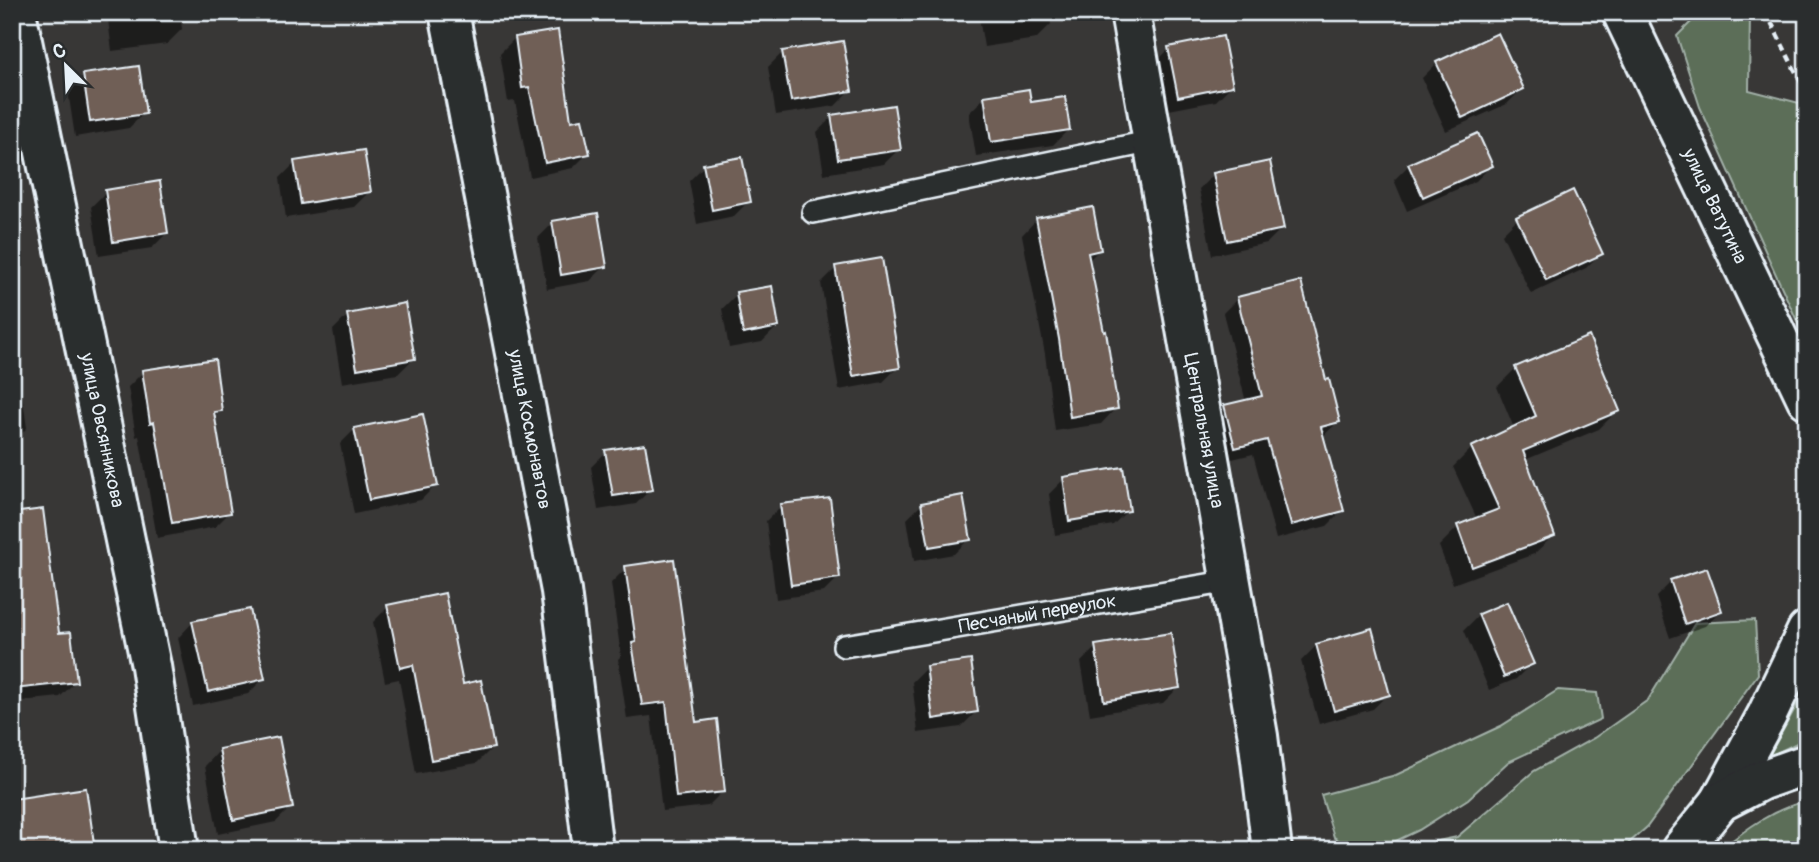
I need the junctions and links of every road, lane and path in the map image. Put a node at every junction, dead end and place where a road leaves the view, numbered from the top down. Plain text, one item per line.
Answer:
1 (16, 12) edge
2 (449, 12) edge
3 (1130, 12) edge
4 (1622, 12) edge
5 (1766, 12) edge
6 (1807, 94) edge
7 (1153, 141) junction
8 (813, 212) dead end
9 (1807, 399) edge
10 (1231, 581) junction
11 (1807, 631) edge
12 (844, 646) dead end
13 (1807, 764) edge
14 (1720, 802) junction
15 (179, 850) edge
16 (593, 850) edge
17 (1272, 850) edge
18 (1681, 850) edge

1 - 15 street, улица Овсянникова
2 - 16 street, улица Космонавтов
3 - 7 street, Центральная улица
4 - 9 street, улица Ватутина
5 - 6 path
7 - 8 lane
7 - 10 street, Центральная улица
10 - 12 lane, Песчаный переулок
10 - 17 street, Центральная улица
11 - 14 street
13 - 14 street
14 - 18 street

